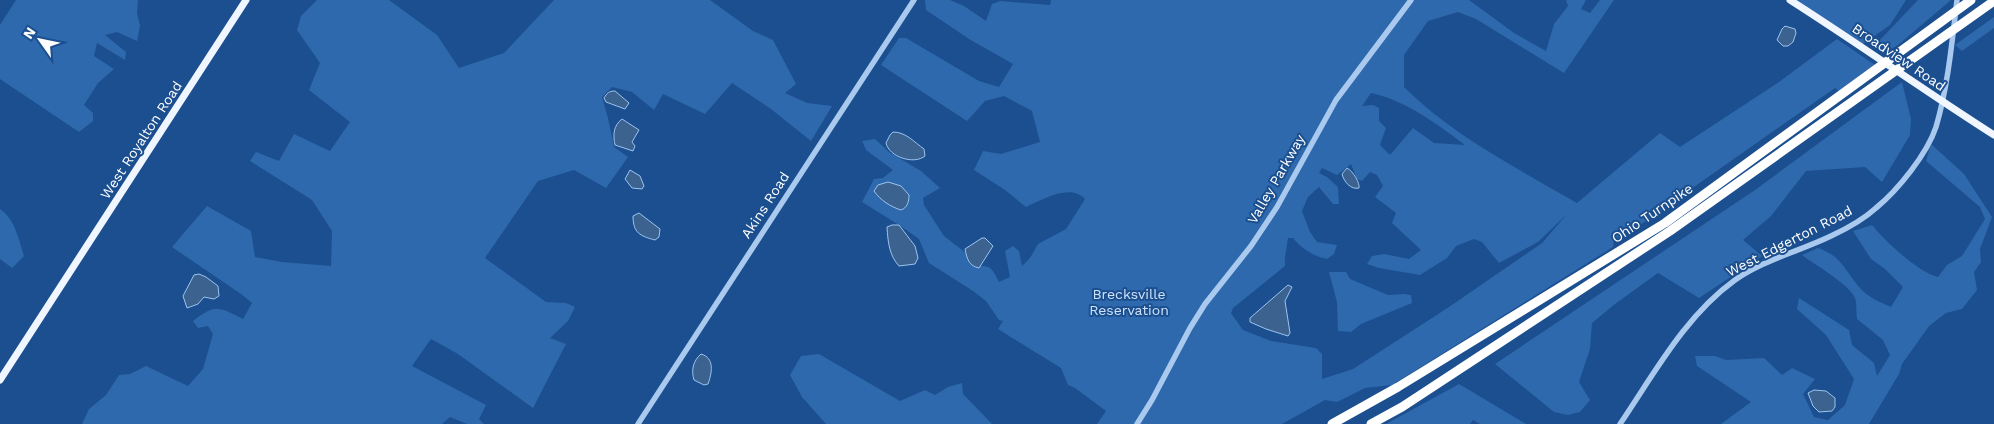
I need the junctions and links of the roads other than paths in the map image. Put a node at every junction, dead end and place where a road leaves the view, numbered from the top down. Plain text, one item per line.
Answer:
1 (246, 0) edge
2 (914, 0) edge
3 (1411, 0) edge
4 (1790, 0) edge
5 (1957, 0) edge
6 (1972, 0) edge
7 (1994, 2) edge
8 (1942, 102) junction
9 (1994, 134) edge
10 (0, 380) edge
11 (638, 424) edge
12 (1137, 424) edge
13 (1332, 424) edge
14 (1371, 424) edge
15 (1620, 424) edge

1 - 10 main road, West Royalton Road
2 - 11 street, Akins Road
3 - 12 street, Valley Parkway
4 - 8 main road, Broadview Road
5 - 8 street, West Edgerton Road
6 - 13 highway, Ohio Turnpike
7 - 14 highway, Ohio Turnpike
8 - 9 main road, Broadview Road
8 - 15 street, West Edgerton Road

